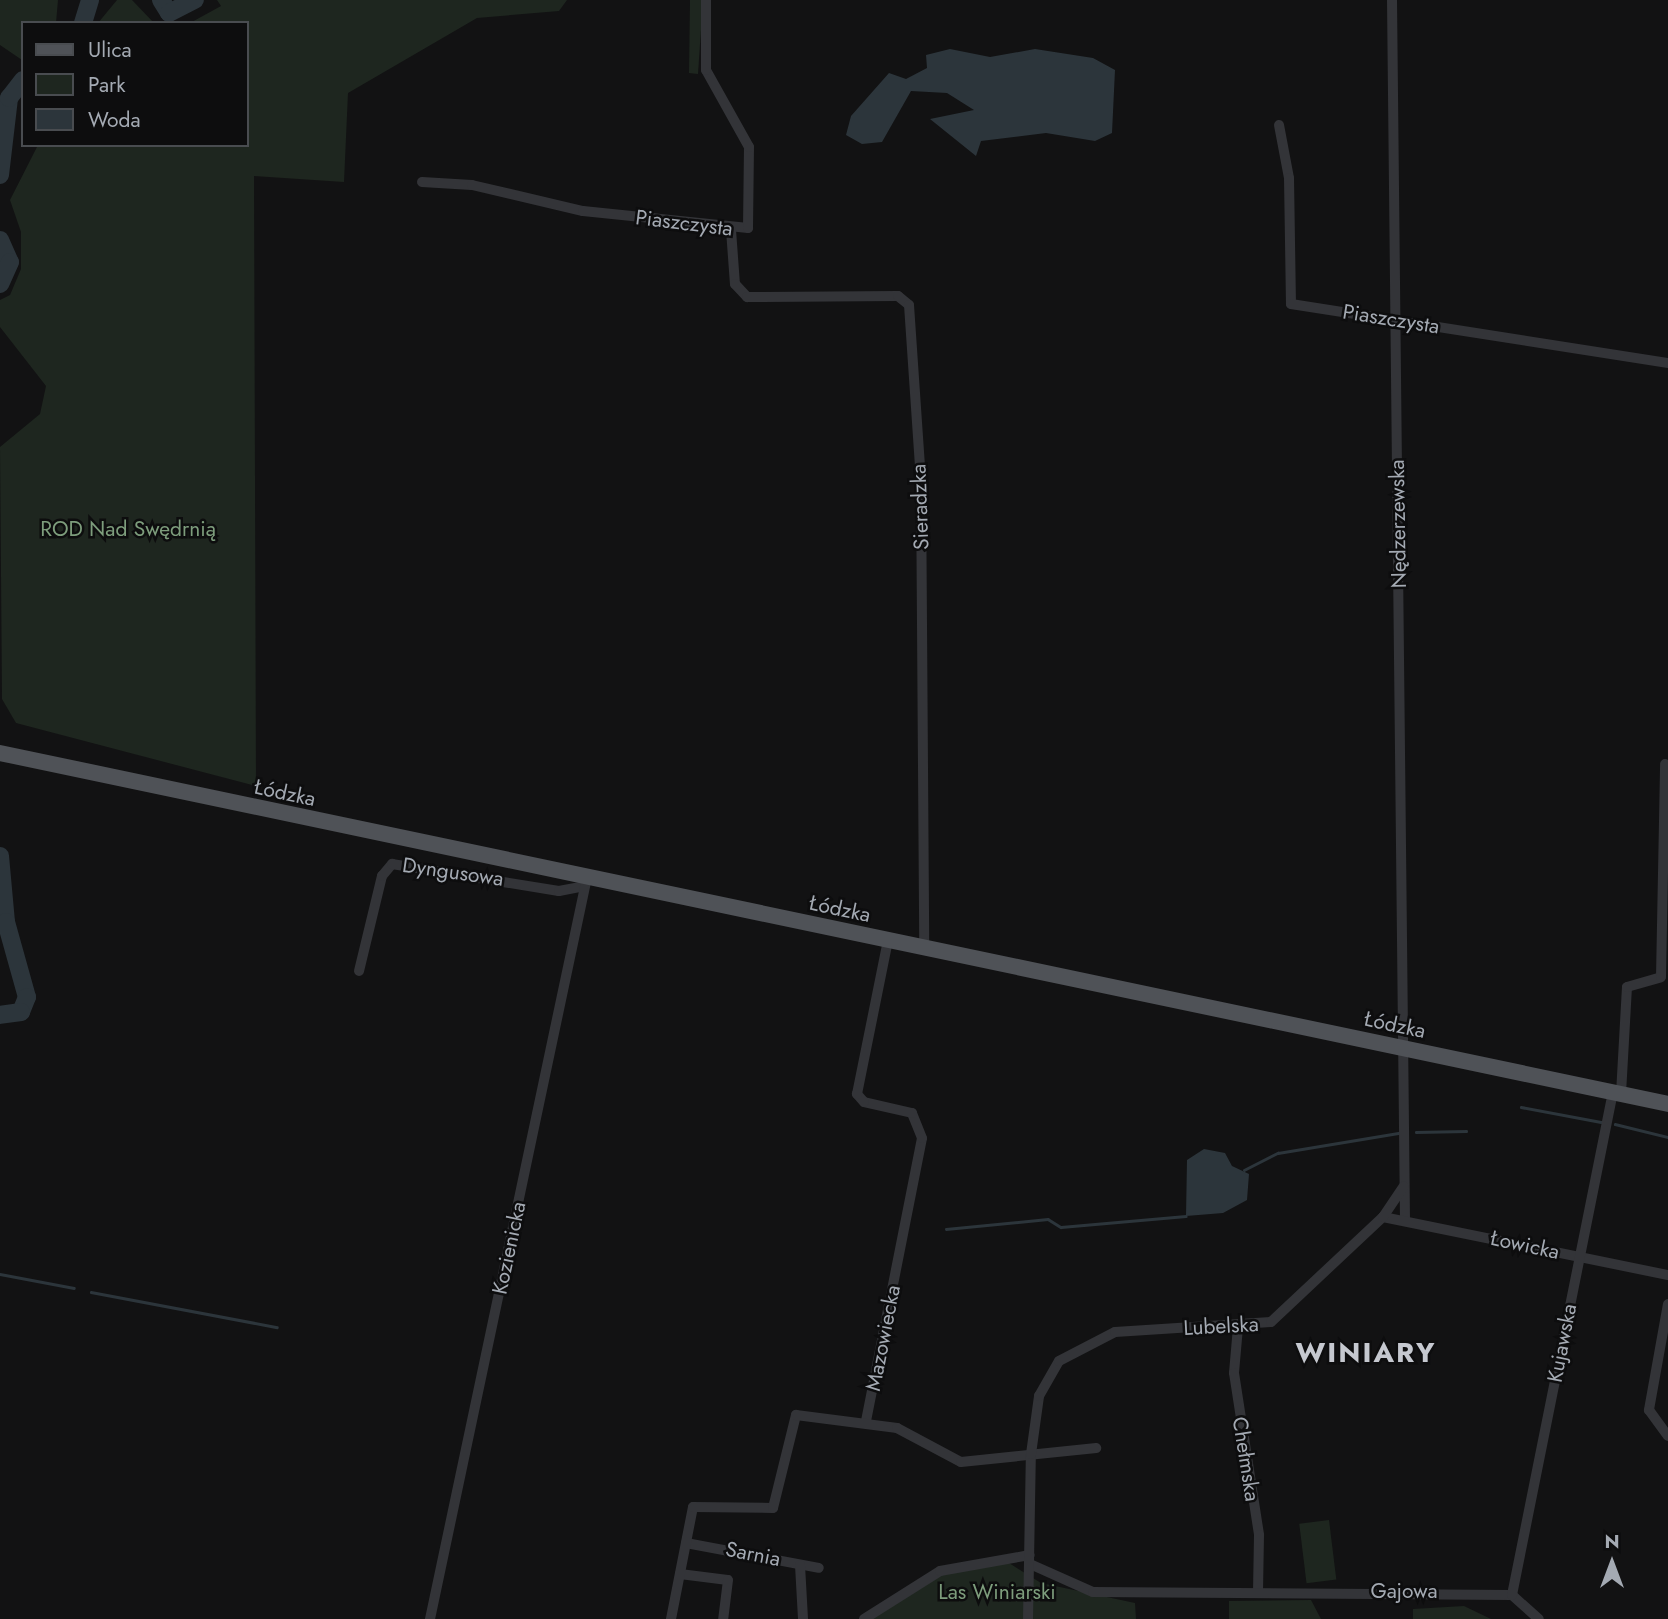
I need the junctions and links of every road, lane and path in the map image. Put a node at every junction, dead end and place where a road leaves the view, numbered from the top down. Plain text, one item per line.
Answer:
1 (706, 0) edge
2 (1392, 0) edge
3 (1279, 125) dead end
4 (422, 182) dead end
5 (731, 230) junction
6 (1396, 320) junction
7 (1668, 363) edge
8 (2, 754) edge
9 (1665, 764) dead end
10 (586, 881) junction
11 (888, 940) junction
12 (924, 948) junction
13 (359, 971) dead end
14 (1405, 1048) junction
15 (1617, 1093) junction
16 (1668, 1104) edge
17 (1405, 1182) junction
18 (1383, 1217) junction
19 (1405, 1219) junction
20 (1579, 1257) junction
21 (1668, 1275) edge
22 (1668, 1304) edge
23 (1238, 1327) junction
24 (866, 1421) junction
25 (1668, 1436) edge
26 (1096, 1448) dead end
27 (1031, 1454) junction
28 (686, 1543) junction
29 (1030, 1560) junction
30 (800, 1565) junction
31 (819, 1568) dead end
32 (680, 1574) junction
33 (1258, 1590) junction
34 (1512, 1595) junction
35 (430, 1619) edge
36 (671, 1619) edge
37 (723, 1619) edge
38 (803, 1619) edge
39 (864, 1619) edge
40 (1028, 1619) edge
41 (1539, 1619) edge

1 - 5 street, Piaszczysta
2 - 6 street, Nędzerzewska
3 - 6 street, Piaszczysta
4 - 5 street, Piaszczysta
5 - 12 street, Sieradzka
6 - 7 street, Piaszczysta
6 - 14 street, Nędzerzewska
8 - 10 main road, Łódzka
9 - 15 street, Kujawska
10 - 11 main road, Łódzka
10 - 13 street, Dyngusowa
10 - 35 street, Kozienicka
11 - 12 main road, Łódzka
11 - 24 street, Mazowiecka
12 - 14 main road, Łódzka
14 - 15 main road, Łódzka
14 - 17 street
15 - 16 main road, Łódzka
15 - 20 street, Kujawska
17 - 18 street, Lubelska
17 - 19 street
18 - 19 street, Łowicka
18 - 23 street, Lubelska
19 - 20 street, Łowicka
20 - 21 street, Łowicka
20 - 34 street, Kujawska
22 - 25 street
23 - 27 street, Lubelska
23 - 33 street, Chełmska
24 - 27 street
24 - 28 street, Mazowiecka
26 - 27 street
27 - 29 street, Lubelska
28 - 30 street, Sarnia
28 - 32 street, Mazowiecka
29 - 33 street
29 - 39 street
29 - 40 street, Lubelska
30 - 31 street, Sarnia
30 - 38 street
32 - 36 street, Mazowiecka
32 - 37 street
33 - 34 street, Gajowa
34 - 41 street

